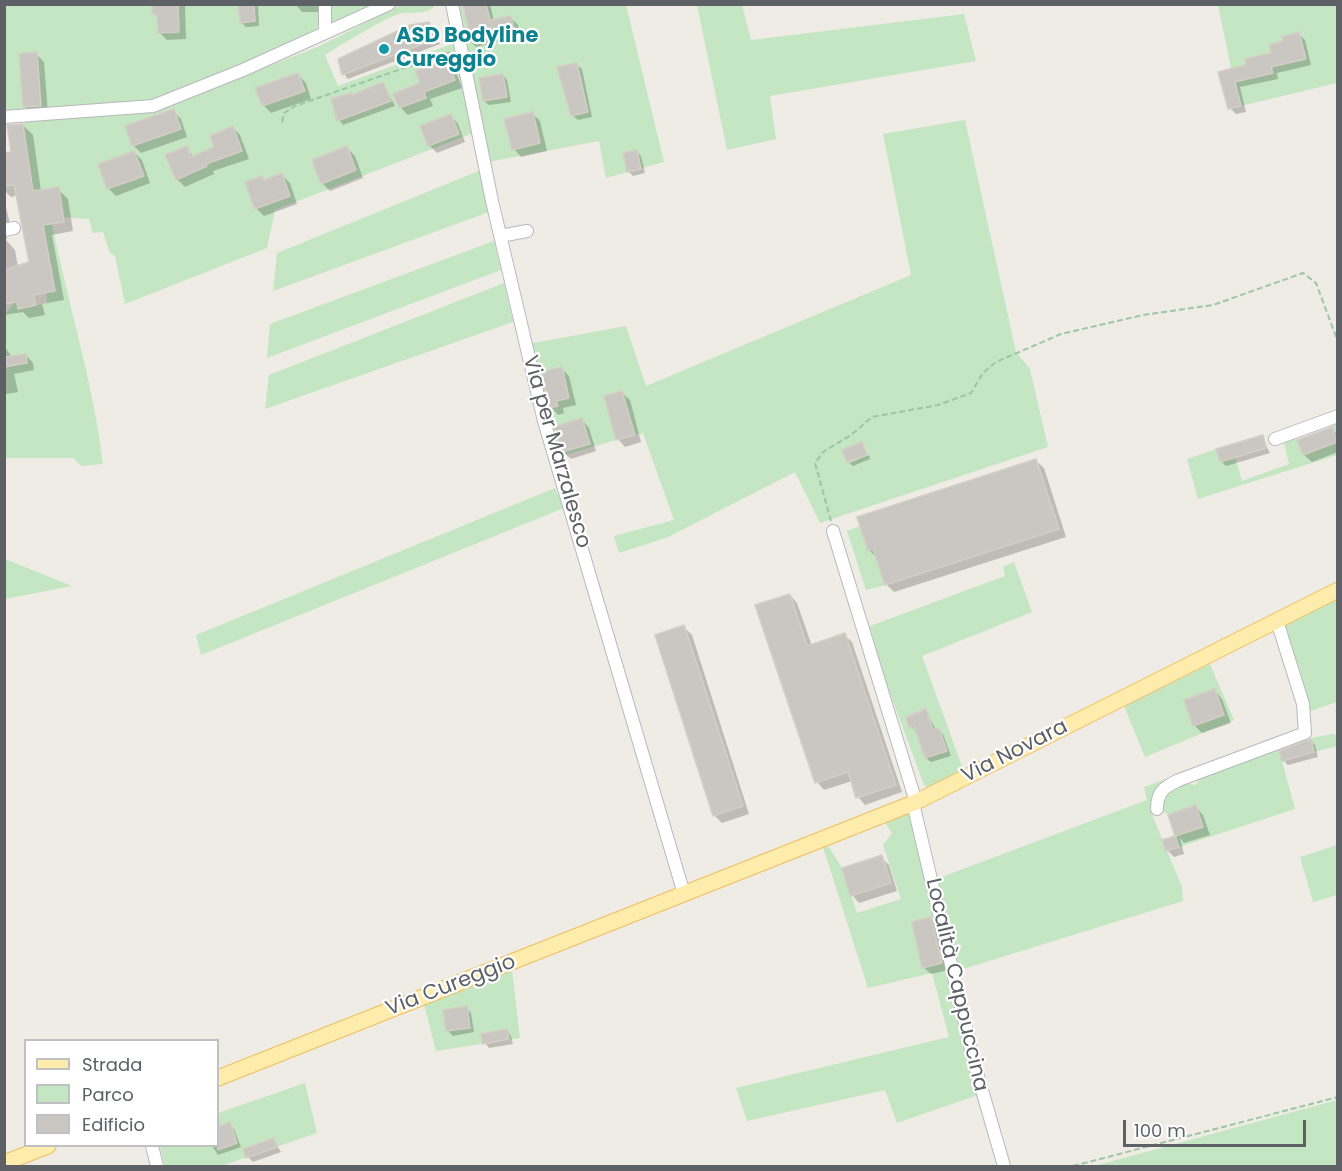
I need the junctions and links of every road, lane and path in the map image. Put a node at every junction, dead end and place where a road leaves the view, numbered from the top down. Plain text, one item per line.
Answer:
1 (325, 4) edge
2 (389, 4) edge
3 (452, 4) edge
4 (325, 33) junction
5 (462, 55) junction
6 (4, 117) edge
7 (282, 122) dead end
8 (527, 231) dead end
9 (500, 236) junction
10 (1338, 342) edge
11 (1338, 417) edge
12 (1275, 439) dead end
13 (832, 531) joint
14 (1338, 590) edge
15 (1277, 621) junction
16 (915, 802) junction
17 (1157, 809) dead end
18 (684, 894) junction
19 (219, 1077) edge
20 (1338, 1096) edge
21 (45, 1147) edge
22 (152, 1147) edge
23 (4, 1163) edge
24 (157, 1167) edge
25 (1004, 1167) edge
26 (1074, 1167) edge

1 - 4 street
2 - 4 street
3 - 5 street, Via per Marzalesco
4 - 6 street
5 - 7 path
5 - 9 street, Via per Marzalesco
8 - 9 street
9 - 18 street, Via per Marzalesco
10 - 13 path
11 - 12 street
13 - 16 street, Località Cappuccina
14 - 15 main road, Via Novara
15 - 16 main road, Via Novara
15 - 17 street
16 - 18 main road, Via Novara
16 - 25 street, Località Cappuccina
18 - 19 main road, Via Cureggio
20 - 26 path
21 - 23 main road
22 - 24 street

